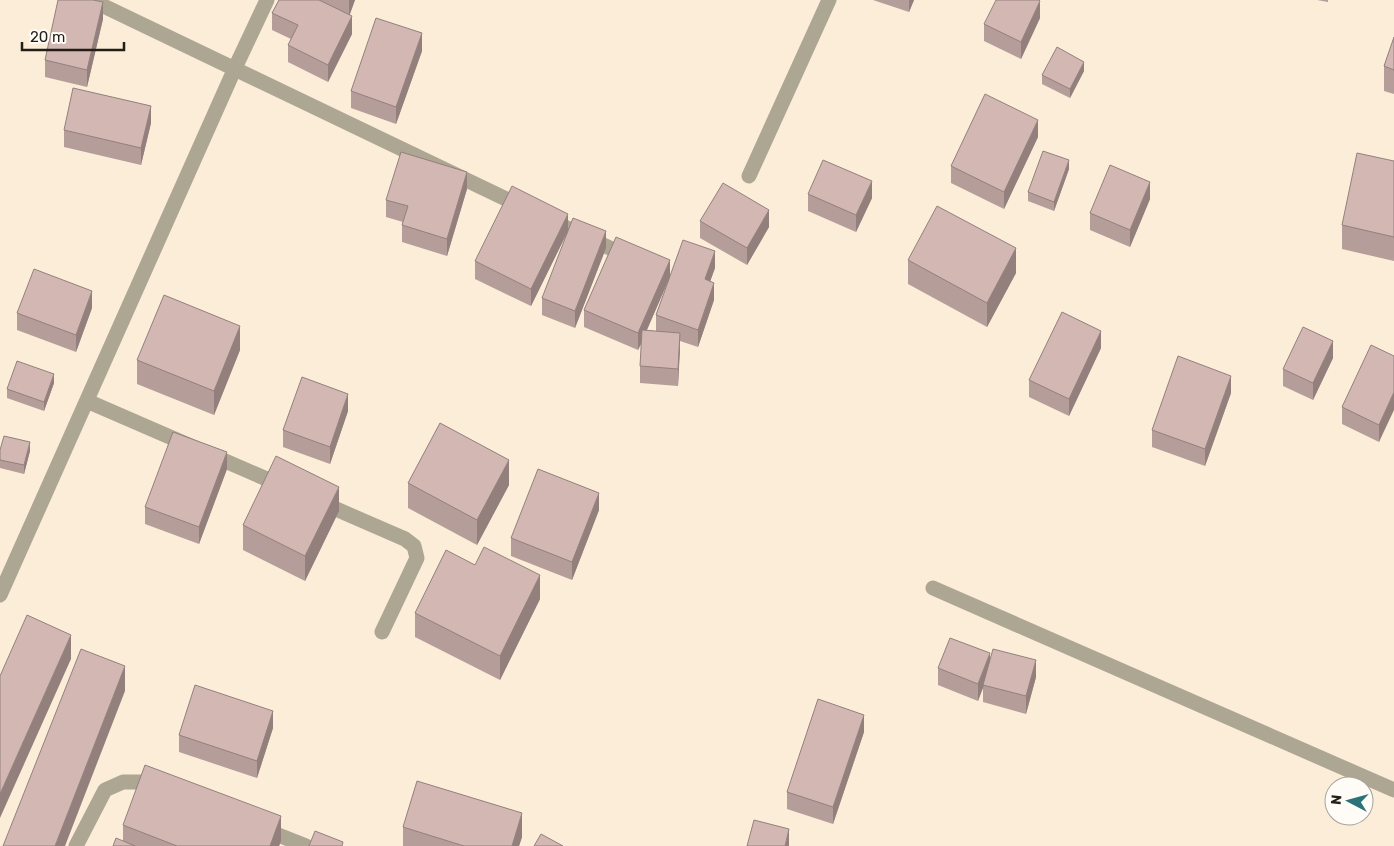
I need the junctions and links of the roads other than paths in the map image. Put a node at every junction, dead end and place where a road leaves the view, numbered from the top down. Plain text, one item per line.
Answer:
1 (91, 0) edge
2 (267, 0) edge
3 (829, 0) edge
4 (235, 68) junction
5 (749, 176) dead end
6 (643, 264) edge
7 (87, 401) junction
8 (932, 588) dead end
9 (0, 595) edge
10 (382, 632) dead end
11 (1394, 790) edge
12 (175, 793) edge
13 (253, 825) edge
14 (76, 846) edge
15 (306, 846) edge

1 - 4 street
2 - 4 street
3 - 5 street
4 - 6 street
4 - 7 street
7 - 9 street
7 - 10 street
8 - 11 street
12 - 14 street
13 - 15 street

